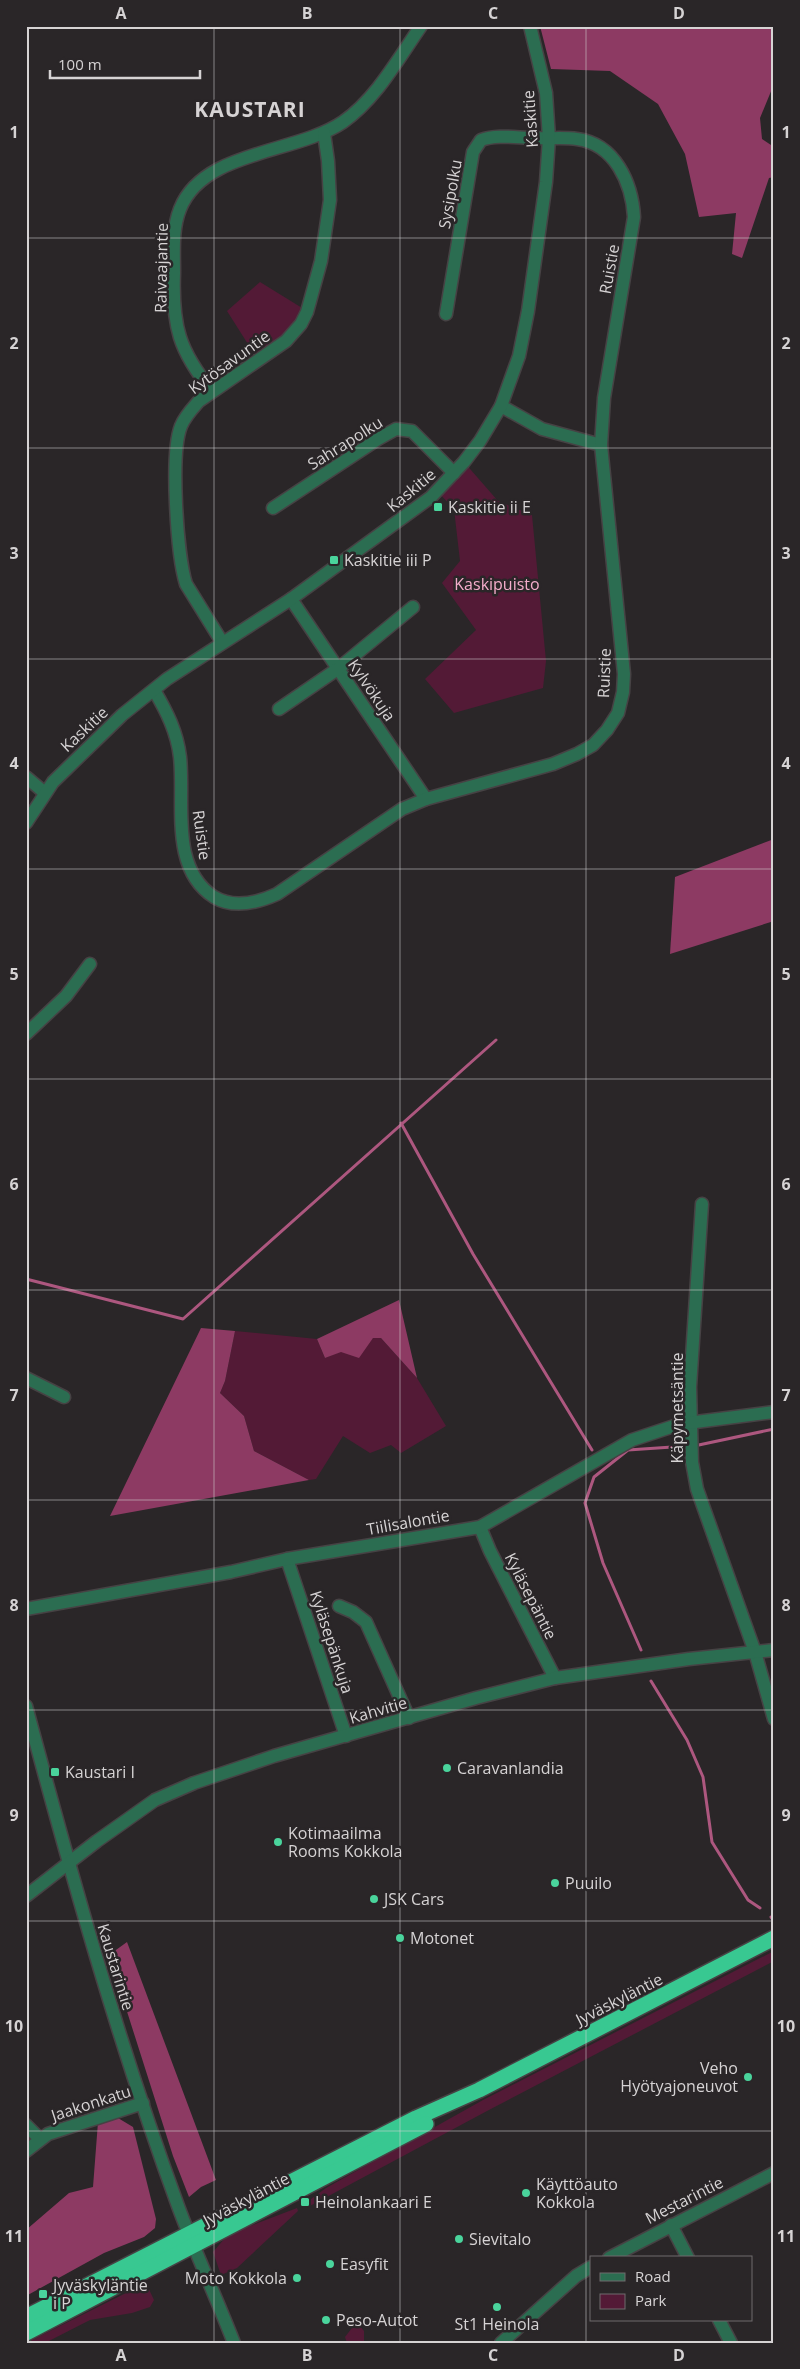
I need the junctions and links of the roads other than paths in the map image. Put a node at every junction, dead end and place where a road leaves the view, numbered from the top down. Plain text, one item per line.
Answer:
1 (421, 26) edge
2 (530, 26) edge
3 (324, 133) junction
4 (544, 138) junction
5 (446, 314) dead end
6 (212, 391) junction
7 (501, 406) junction
8 (601, 445) junction
9 (454, 473) junction
10 (274, 508) dead end
11 (291, 599) junction
12 (413, 606) dead end
13 (222, 642) junction
14 (339, 668) junction
15 (154, 690) junction
16 (279, 709) dead end
17 (26, 777) edge
18 (45, 793) junction
19 (426, 799) junction
20 (26, 823) edge
21 (90, 964) dead end
22 (26, 1034) edge
23 (702, 1204) dead end
24 (26, 1378) edge
25 (64, 1397) dead end
26 (774, 1412) edge
27 (690, 1422) junction
28 (480, 1527) junction
29 (286, 1559) junction
30 (339, 1606) dead end
31 (26, 1609) edge
32 (774, 1650) edge
33 (755, 1652) junction
34 (555, 1678) junction
35 (26, 1706) edge
36 (409, 1718) junction
37 (774, 1719) edge
38 (346, 1736) junction
39 (68, 1864) junction
40 (26, 1896) edge
41 (774, 1938) edge
42 (143, 2103) junction
43 (26, 2125) edge
44 (40, 2139) junction
45 (26, 2151) edge
46 (774, 2173) edge
47 (671, 2225) junction
48 (191, 2240) junction
49 (613, 2256) edge
50 (687, 2256) edge
51 (590, 2268) edge
52 (26, 2317) edge
53 (720, 2322) edge
54 (26, 2333) edge
55 (234, 2343) edge
56 (501, 2343) edge
57 (731, 2343) edge

1 - 3 street, Raivaajantie
2 - 4 street, Kaskitie
3 - 6 street, Kytösavuntie
3 - 6 street, Raivaajantie
4 - 5 street, Sysipolku
4 - 7 street, Kaskitie
4 - 8 street, Ruistie
6 - 13 street, Kytösavuntie
7 - 8 street
7 - 9 street, Kaskitie
8 - 19 street, Ruistie
9 - 10 street, Sahrapolku
9 - 11 street, Kaskitie
11 - 13 street, Kaskitie
11 - 14 street, Kylvökuja
12 - 14 street
13 - 15 street, Kaskitie
14 - 16 street
14 - 19 street, Kylvökuja
15 - 18 street, Kaskitie
15 - 19 street, Ruistie
17 - 18 street
18 - 20 street, Kaskitie
21 - 22 street
23 - 27 street, Käpymetsäntie
24 - 25 street
26 - 27 street, Tiilisalontie
27 - 28 street, Tiilisalontie
27 - 33 street, Käpymetsäntie
28 - 29 street, Tiilisalontie
28 - 34 street, Kyläsepäntie
29 - 31 street, Tiilisalontie
29 - 38 street, Kyläsepänkuja
30 - 36 street
32 - 33 street, Kahvitie
33 - 34 street, Kahvitie
33 - 37 street, Käpymetsäntie
34 - 36 street, Kahvitie
35 - 39 street, Kaustarintie
36 - 38 street, Kahvitie
38 - 39 street, Kahvitie
39 - 40 street, Kahvitie
39 - 42 street, Kaustarintie
41 - 48 highway, Jyväskyläntie
42 - 44 street, Jaakonkatu
42 - 48 street, Kaustarintie
43 - 44 street, Jaakonkatu
44 - 45 street
46 - 47 street, Mestarintie
47 - 49 street, Mestarintie
47 - 50 street
48 - 52 highway, Jyväskyläntie
48 - 54 highway, Jyväskyläntie
48 - 55 street, Kaustarintie
51 - 56 street
53 - 57 street

